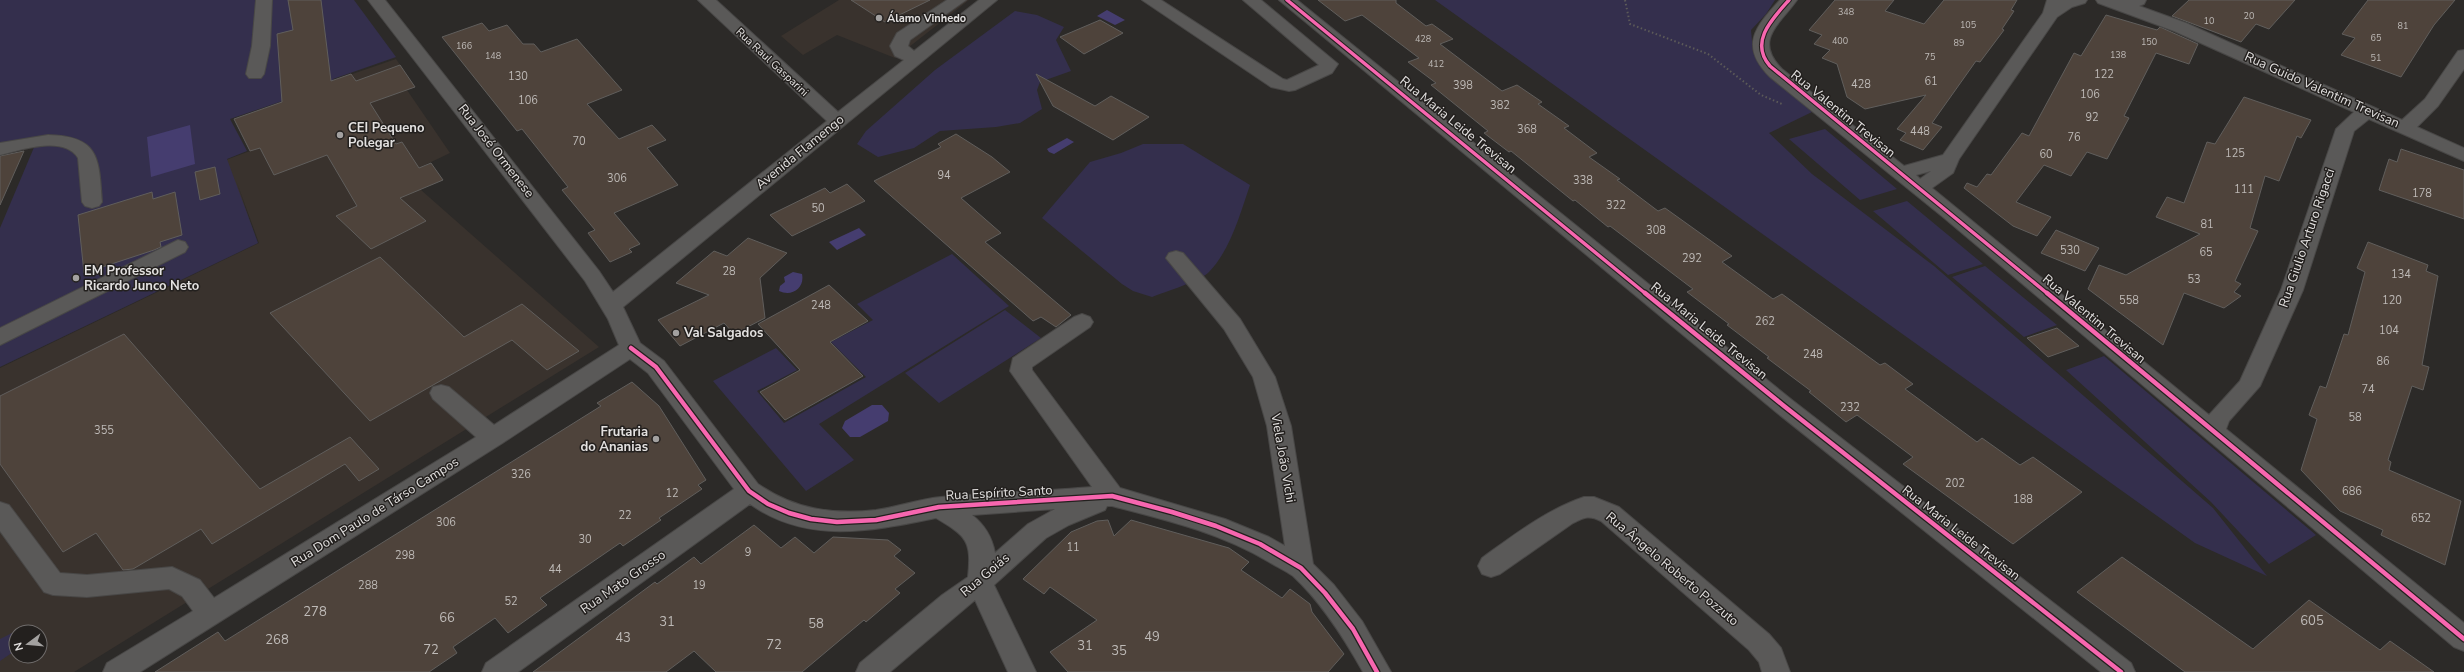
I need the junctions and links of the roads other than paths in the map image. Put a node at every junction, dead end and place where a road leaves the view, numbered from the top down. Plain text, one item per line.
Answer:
1 (264, 0) edge
2 (376, 0) edge
3 (706, 0) edge
4 (958, 0) edge
5 (989, 0) edge
6 (1150, 0) edge
7 (1252, 0) edge
8 (1287, 0) edge
9 (1789, 0) edge
10 (2079, 0) edge
11 (2104, 0) edge
12 (2134, 2) edge
13 (2053, 7) edge
14 (2464, 55) edge
15 (917, 59) junction
16 (255, 74) dead end
17 (2369, 112) junction
18 (838, 122) junction
19 (2405, 127) junction
20 (0, 149) edge
21 (2464, 154) edge
22 (1950, 159) junction
23 (1902, 173) junction
24 (1920, 188) junction
25 (92, 202) dead end
26 (178, 247) dead end
27 (1176, 258) dead end
28 (611, 305) junction
29 (1082, 322) dead end
30 (0, 337) edge
31 (631, 348) junction
32 (441, 393) dead end
33 (2213, 431) junction
34 (493, 438) junction
35 (749, 491) junction
36 (1112, 496) junction
37 (939, 507) junction
38 (0, 512) edge
39 (1491, 566) dead end
40 (1301, 568) junction
41 (980, 582) junction
42 (210, 613) junction
43 (2464, 639) edge
44 (121, 671) edge
45 (496, 672) edge
46 (870, 672) edge
47 (1022, 672) edge
48 (1377, 672) edge
49 (1776, 672) edge
50 (2121, 672) edge

1 - 16 street
2 - 28 street, Rua José Ormenese
3 - 18 street, Rua Raul Gasparini
4 - 15 street
5 - 15 street, Avenida Flamengo
6 - 7 street
8 - 50 street, Rua Maria Leide Trevisan
9 - 23 street, Rua Valentim Trevisan
10 - 13 street
11 - 12 street, Rua Guido Valentim Trevisan
12 - 17 street, Rua Guido Valentim Trevisan
13 - 22 street
14 - 19 street
15 - 18 street, Avenida Flamengo
17 - 19 street, Rua Guido Valentim Trevisan
17 - 33 street, Rua Giulio Arturo Rigacci
18 - 28 street, Avenida Flamengo
19 - 21 street, Rua Guido Valentim Trevisan
20 - 25 street
22 - 23 street
22 - 24 street
23 - 24 street, Rua Valentim Trevisan
24 - 33 street, Rua Valentim Trevisan
26 - 30 street
27 - 40 street, Viela João Vichi
28 - 31 street, Rua José Ormenese
29 - 36 street
31 - 34 street, Rua Dom Paulo de Társo Campos
31 - 35 street, Rua Espírito Santo
32 - 34 street
33 - 43 street, Rua Valentim Trevisan
34 - 42 street, Rua Dom Paulo de Társo Campos
35 - 37 street, Rua Espírito Santo
35 - 45 street, Rua Mato Grosso
36 - 37 street, Rua Espírito Santo
36 - 40 street, Rua Espírito Santo
36 - 41 street, Rua Goiás
37 - 41 street
38 - 42 street
39 - 49 street, Rua Ângelo Roberto Pozzuto
40 - 48 street, Rua Espírito Santo
41 - 46 street, Rua Goiás
41 - 47 street
42 - 44 street, Rua Dom Paulo de Társo Campos

